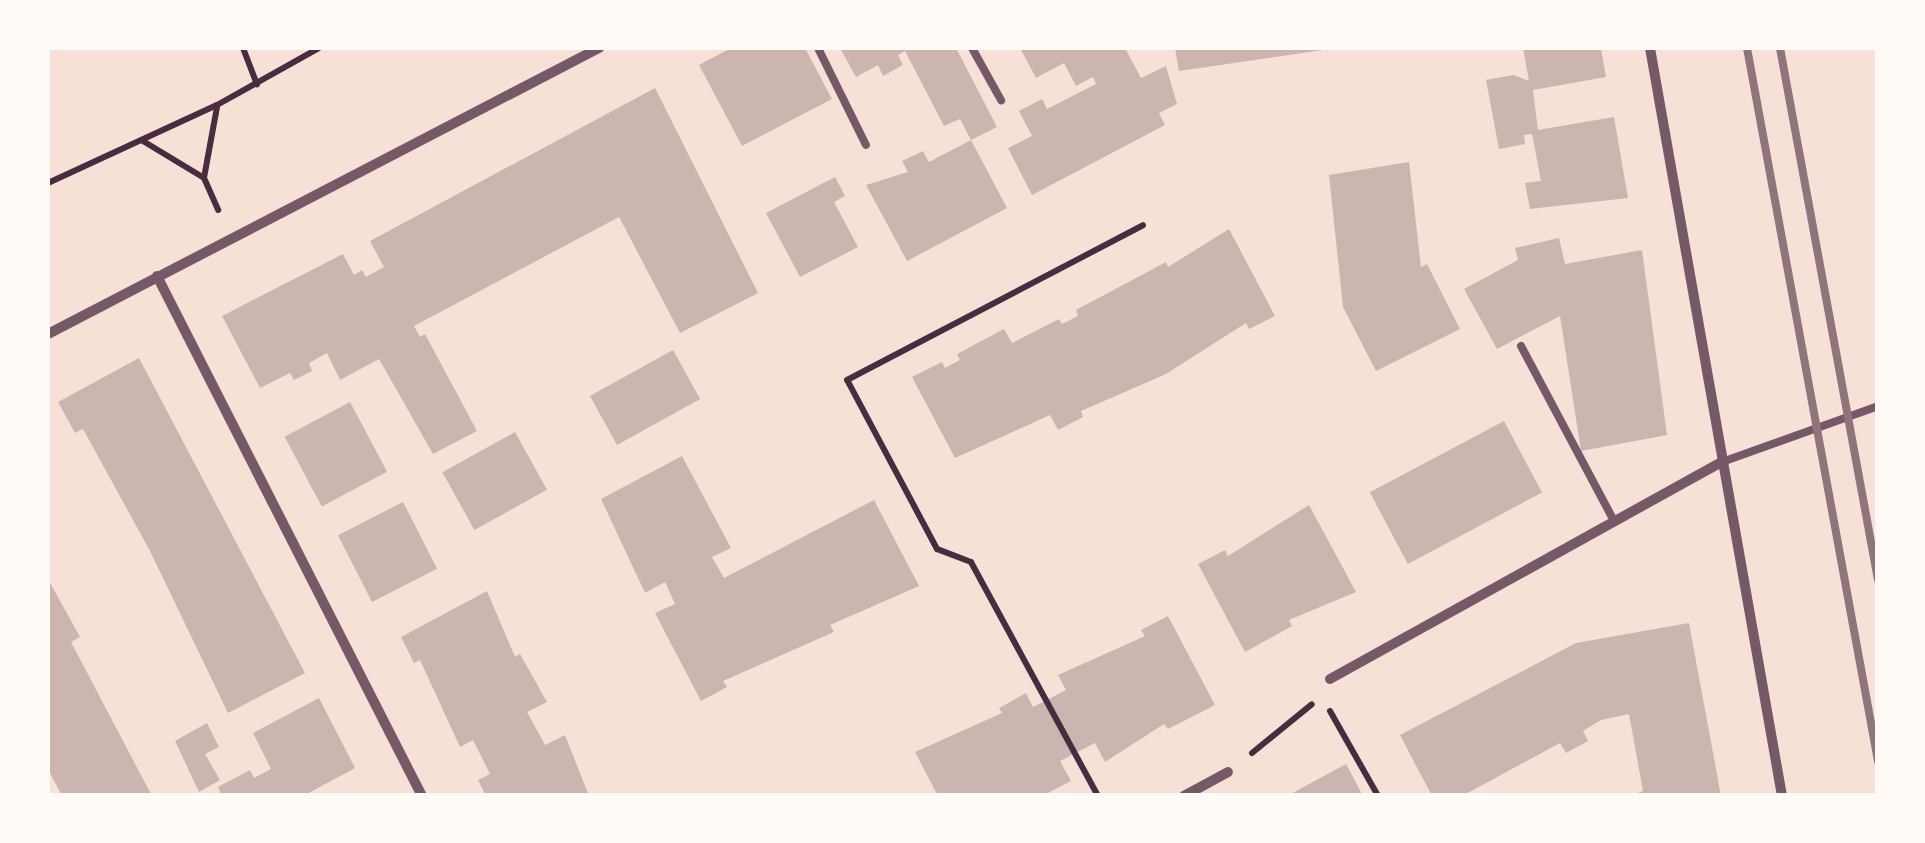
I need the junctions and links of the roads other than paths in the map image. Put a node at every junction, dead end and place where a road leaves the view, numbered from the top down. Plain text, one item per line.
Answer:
1 (599, 48) edge
2 (818, 48) edge
3 (972, 48) edge
4 (1650, 48) edge
5 (1001, 100) dead end
6 (866, 145) dead end
7 (157, 276) junction
8 (48, 334) edge
9 (1521, 346) dead end
10 (1878, 406) edge
11 (1722, 462) junction
12 (1614, 521) junction
13 (1330, 678) dead end
14 (1228, 772) road end
15 (422, 796) edge
16 (1184, 796) edge
17 (1782, 796) edge

1 - 7 street
2 - 6 lane
3 - 5 lane
4 - 11 street
7 - 8 street
7 - 15 street
9 - 12 lane
10 - 11 lane
11 - 12 street
11 - 17 street
12 - 13 street
14 - 16 street

